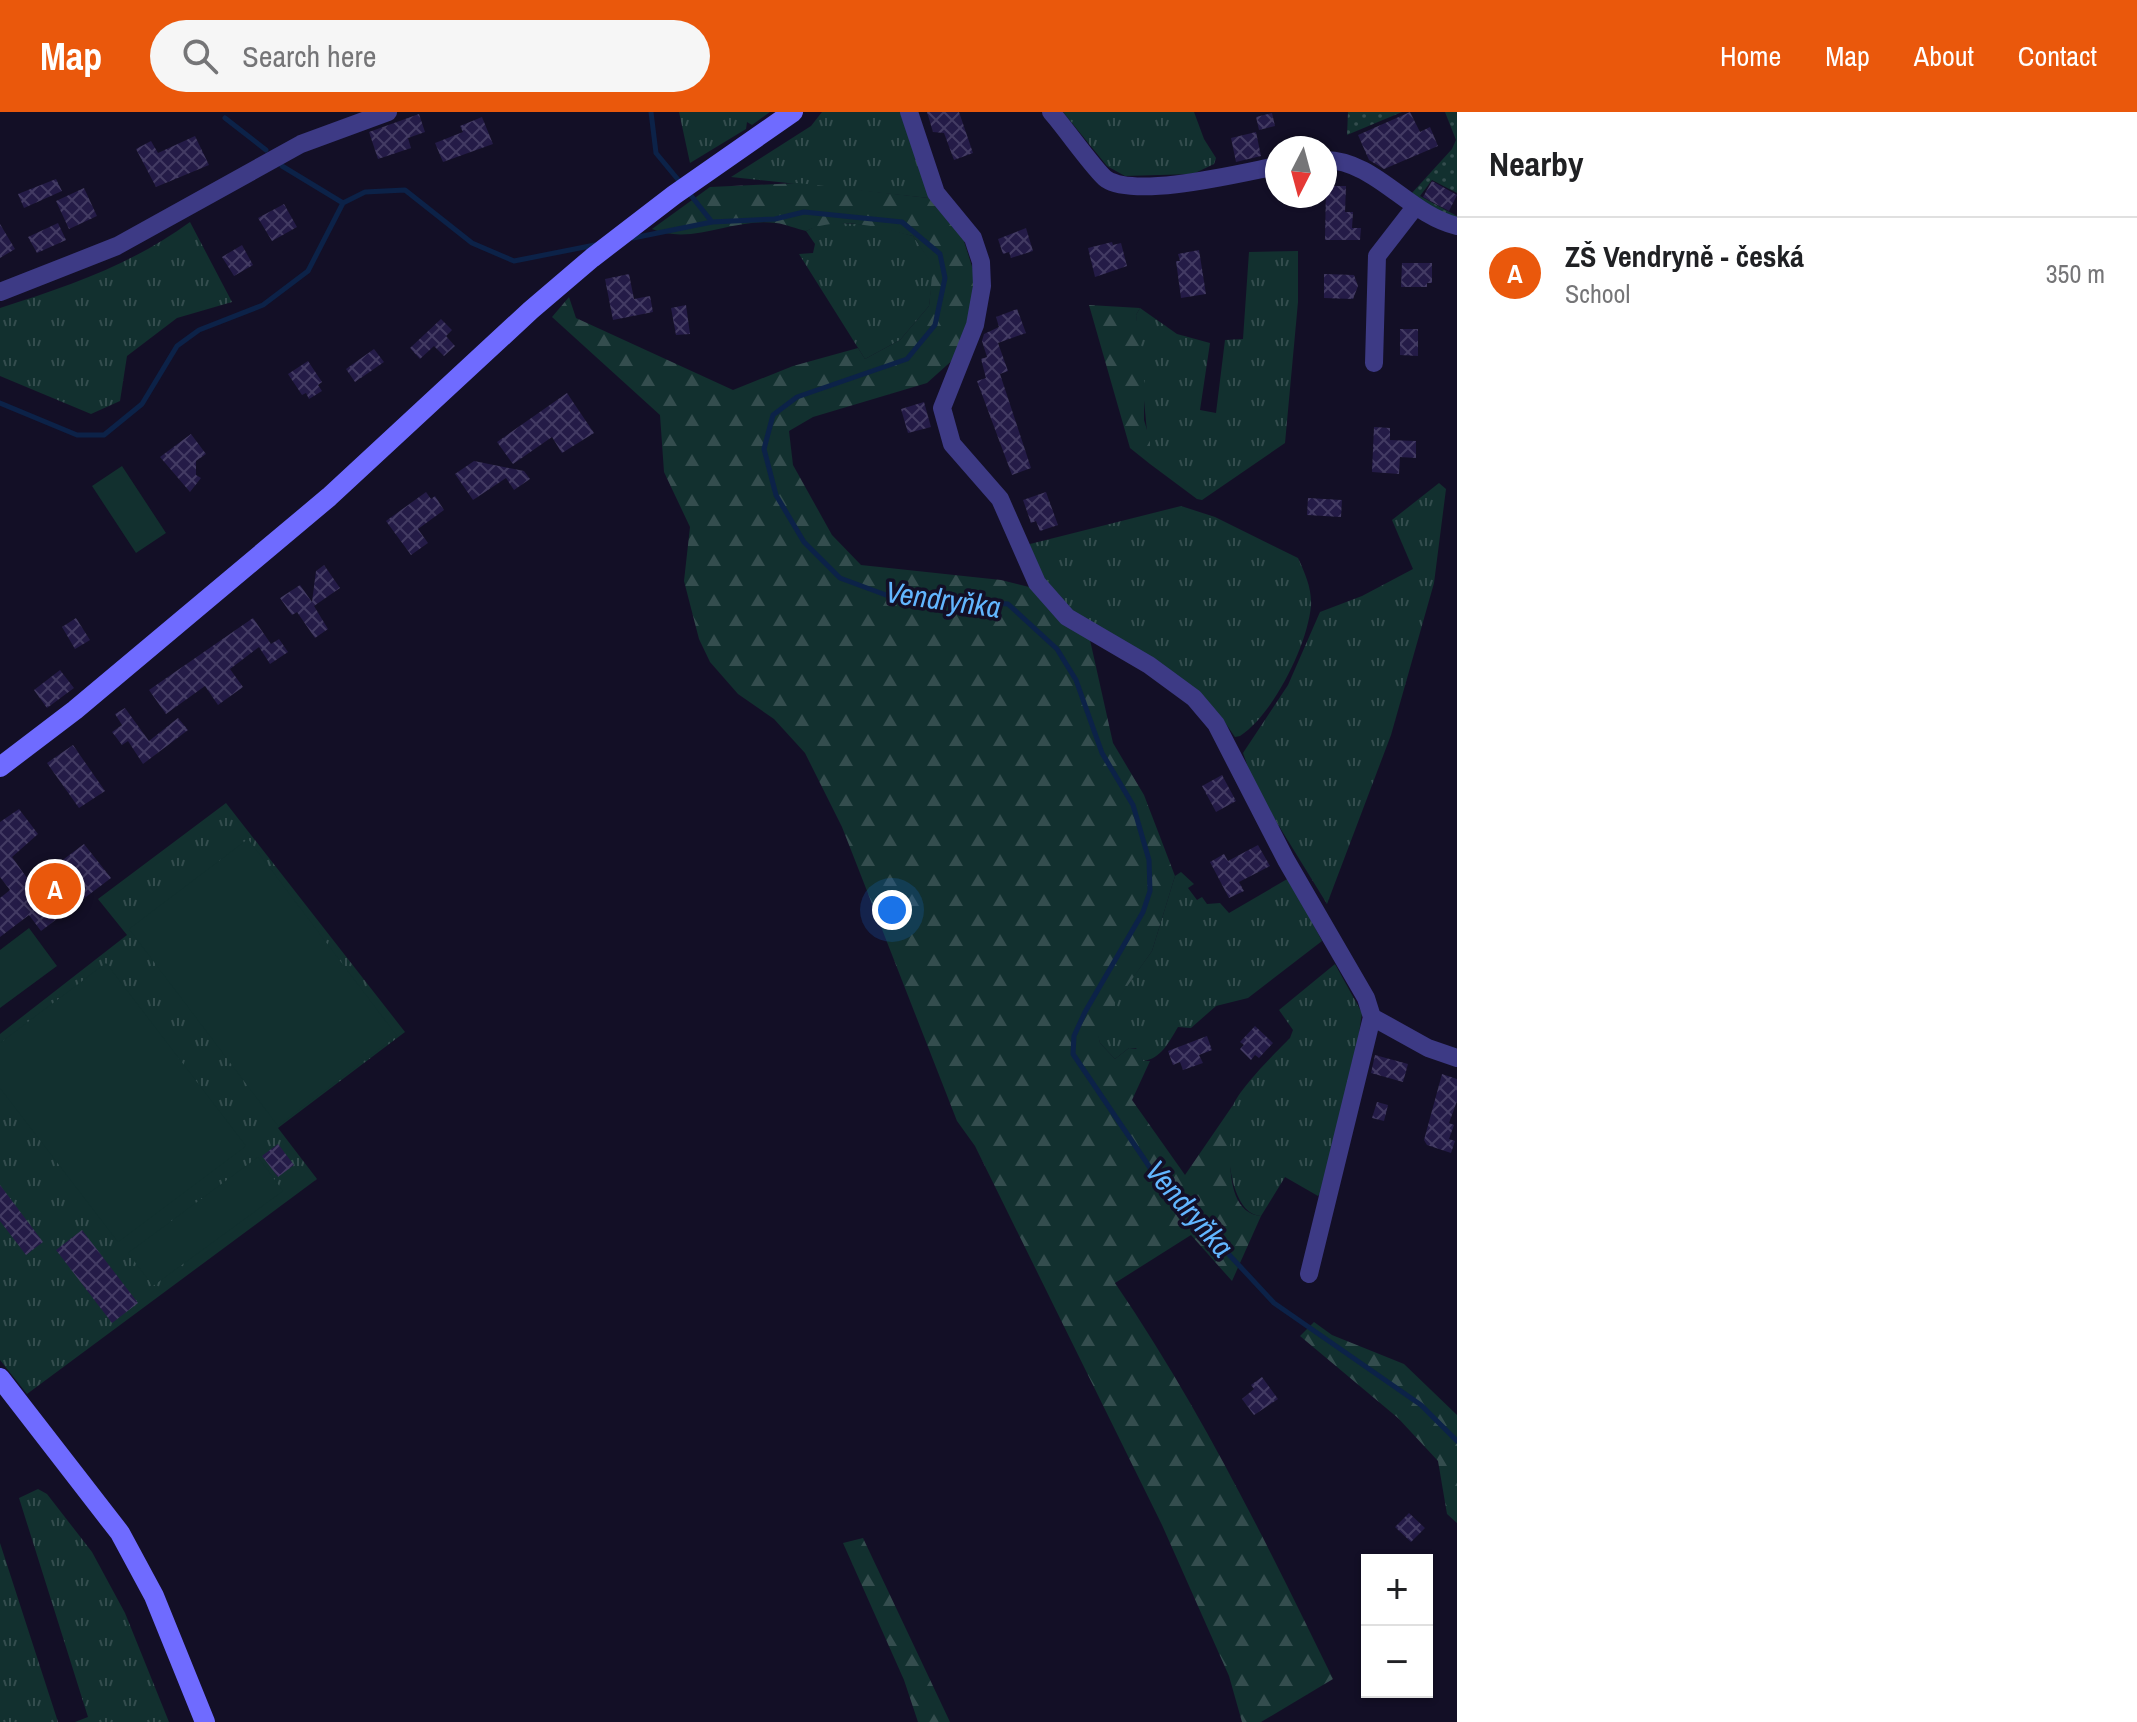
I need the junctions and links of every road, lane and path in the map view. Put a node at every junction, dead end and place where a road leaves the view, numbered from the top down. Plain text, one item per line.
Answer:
1 (388, 112) edge
2 (793, 112) edge
3 (909, 112) edge
4 (1051, 112) edge
5 (1337, 160) edge
6 (1265, 168) edge
7 (1415, 207) junction
8 (1457, 226) edge
9 (0, 292) edge
10 (1374, 363) dead end
11 (0, 767) edge
12 (1372, 1017) junction
13 (1457, 1058) edge
14 (1309, 1274) dead end
15 (0, 1378) edge
16 (205, 1722) edge

1 - 9 street
2 - 11 street
3 - 12 street
4 - 6 street
5 - 7 street
7 - 8 street
7 - 10 street
12 - 13 street
12 - 14 street
15 - 16 street

